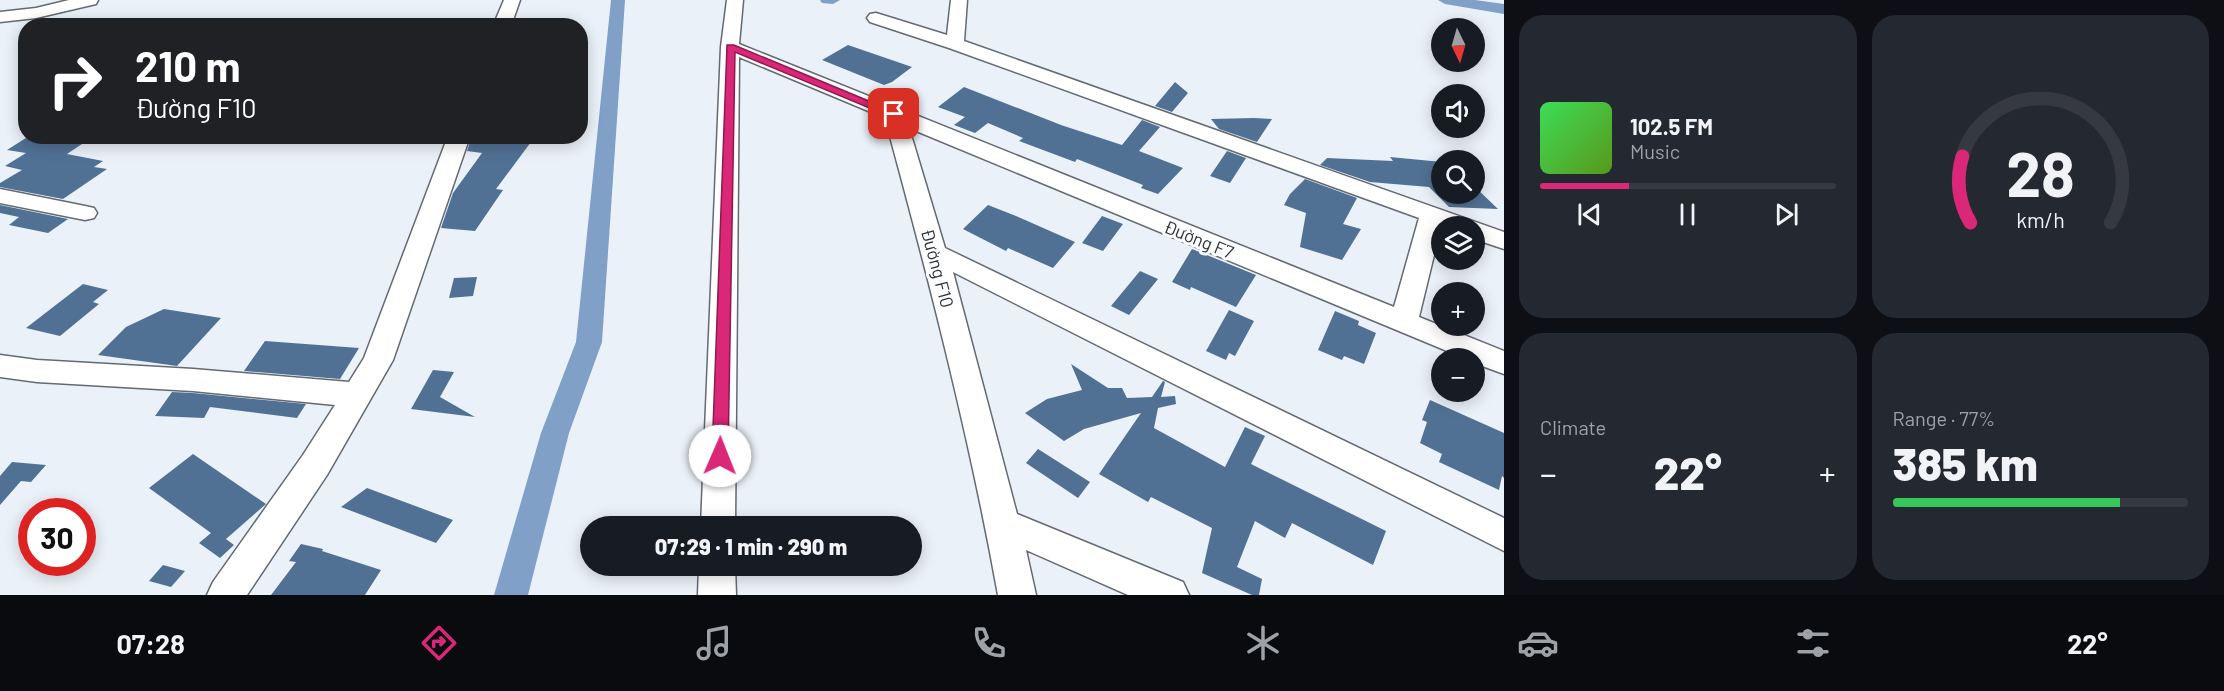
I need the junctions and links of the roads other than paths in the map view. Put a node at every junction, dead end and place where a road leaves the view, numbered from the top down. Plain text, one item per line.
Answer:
1 (512, 0) edge
2 (735, 0) edge
3 (959, 0) edge
4 (86, 1) edge
5 (0, 17) edge
6 (505, 18) edge
7 (876, 18) dead end
8 (955, 44) junction
9 (730, 47) junction
10 (894, 114) junction
11 (456, 144) edge
12 (10, 199) edge
13 (85, 213) dead end
14 (0, 214) edge
15 (1432, 216) edge
16 (1431, 220) edge
17 (1485, 234) edge
18 (1504, 241) edge
19 (936, 254) junction
20 (1404, 322) junction
21 (1504, 363) edge
22 (0, 366) edge
23 (357, 395) junction
24 (718, 516) edge
25 (1003, 524) junction
26 (1504, 535) edge
27 (717, 576) edge
28 (226, 595) edge
29 (717, 595) edge
30 (1017, 595) edge
31 (1170, 595) edge

1 - 6 street
2 - 9 street
3 - 8 street
4 - 5 street
7 - 8 street
8 - 15 street
9 - 10 street
9 - 24 street
10 - 19 street, Đường F10
10 - 20 street, Đường F7
11 - 23 street
12 - 13 street
12 - 14 street
16 - 20 street
17 - 18 street
19 - 25 street, Đường F10
19 - 26 street
20 - 21 street, Đường F7
22 - 23 street
23 - 28 street
25 - 30 street, Đường F10
25 - 31 street
27 - 29 street

